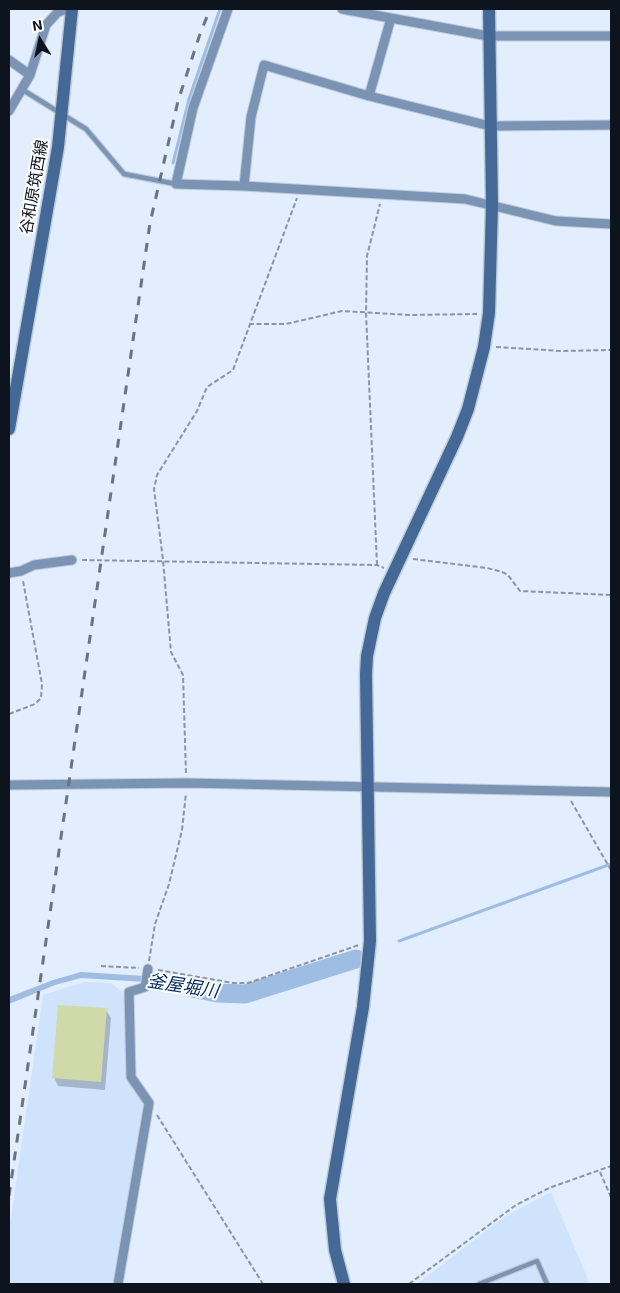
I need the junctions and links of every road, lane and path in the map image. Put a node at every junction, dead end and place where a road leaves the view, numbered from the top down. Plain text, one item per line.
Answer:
1 (67, 9) edge
2 (72, 9) edge
3 (228, 9) edge
4 (342, 9) edge
5 (489, 9) edge
6 (391, 18) junction
7 (488, 36) junction
8 (611, 36) edge
9 (9, 60) edge
10 (30, 75) junction
11 (23, 90) junction
12 (369, 96) junction
13 (9, 111) edge
14 (62, 113) junction
15 (611, 125) edge
16 (490, 126) junction
17 (176, 184) junction
18 (244, 186) junction
19 (300, 189) junction
20 (383, 193) junction
21 (492, 206) junction
22 (611, 224) edge
23 (366, 313) junction
24 (489, 313) junction
25 (249, 324) junction
26 (484, 347) junction
27 (611, 350) edge
28 (9, 429) edge
29 (401, 555) junction
30 (72, 560) joint
31 (163, 560) junction
32 (21, 571) junction
33 (9, 573) edge
34 (611, 595) edge
35 (9, 714) edge
36 (186, 783) junction
37 (9, 785) edge
38 (368, 788) junction
39 (567, 792) junction
40 (611, 792) edge
41 (611, 869) edge
42 (370, 941) junction
43 (101, 966) dead end
44 (148, 969) junction
45 (149, 1103) junction
46 (611, 1166) edge
47 (600, 1172) junction
48 (611, 1197) edge
49 (118, 1284) edge
50 (263, 1284) edge
51 (344, 1284) edge
52 (409, 1284) edge
53 (479, 1284) edge
54 (547, 1284) edge

1 - 10 street
2 - 14 street, 谷和原筑西線
3 - 17 street
4 - 6 street
5 - 7 street
6 - 7 street
6 - 12 street
7 - 8 street
7 - 16 street
9 - 10 street
10 - 11 street
11 - 13 street
11 - 14 lane
12 - 16 street
12 - 18 street
14 - 17 lane
14 - 28 street, 谷和原筑西線
15 - 16 street
16 - 21 street
17 - 18 street
18 - 19 street
19 - 20 street
19 - 25 path
20 - 21 street
20 - 23 path
21 - 22 street
21 - 24 street
23 - 24 path
23 - 25 path
23 - 31 path
24 - 26 street
25 - 31 path
26 - 27 path
26 - 29 street
29 - 34 path
29 - 38 street
30 - 31 path
30 - 32 street
31 - 36 path
32 - 33 street
32 - 35 path
36 - 37 street
36 - 38 street
36 - 44 path
38 - 39 street
38 - 42 street
39 - 40 street
39 - 41 path
42 - 44 path
42 - 51 street
43 - 44 path
44 - 45 street
45 - 49 street
45 - 50 path
46 - 47 path
47 - 48 path
47 - 52 path
53 - 54 lane

